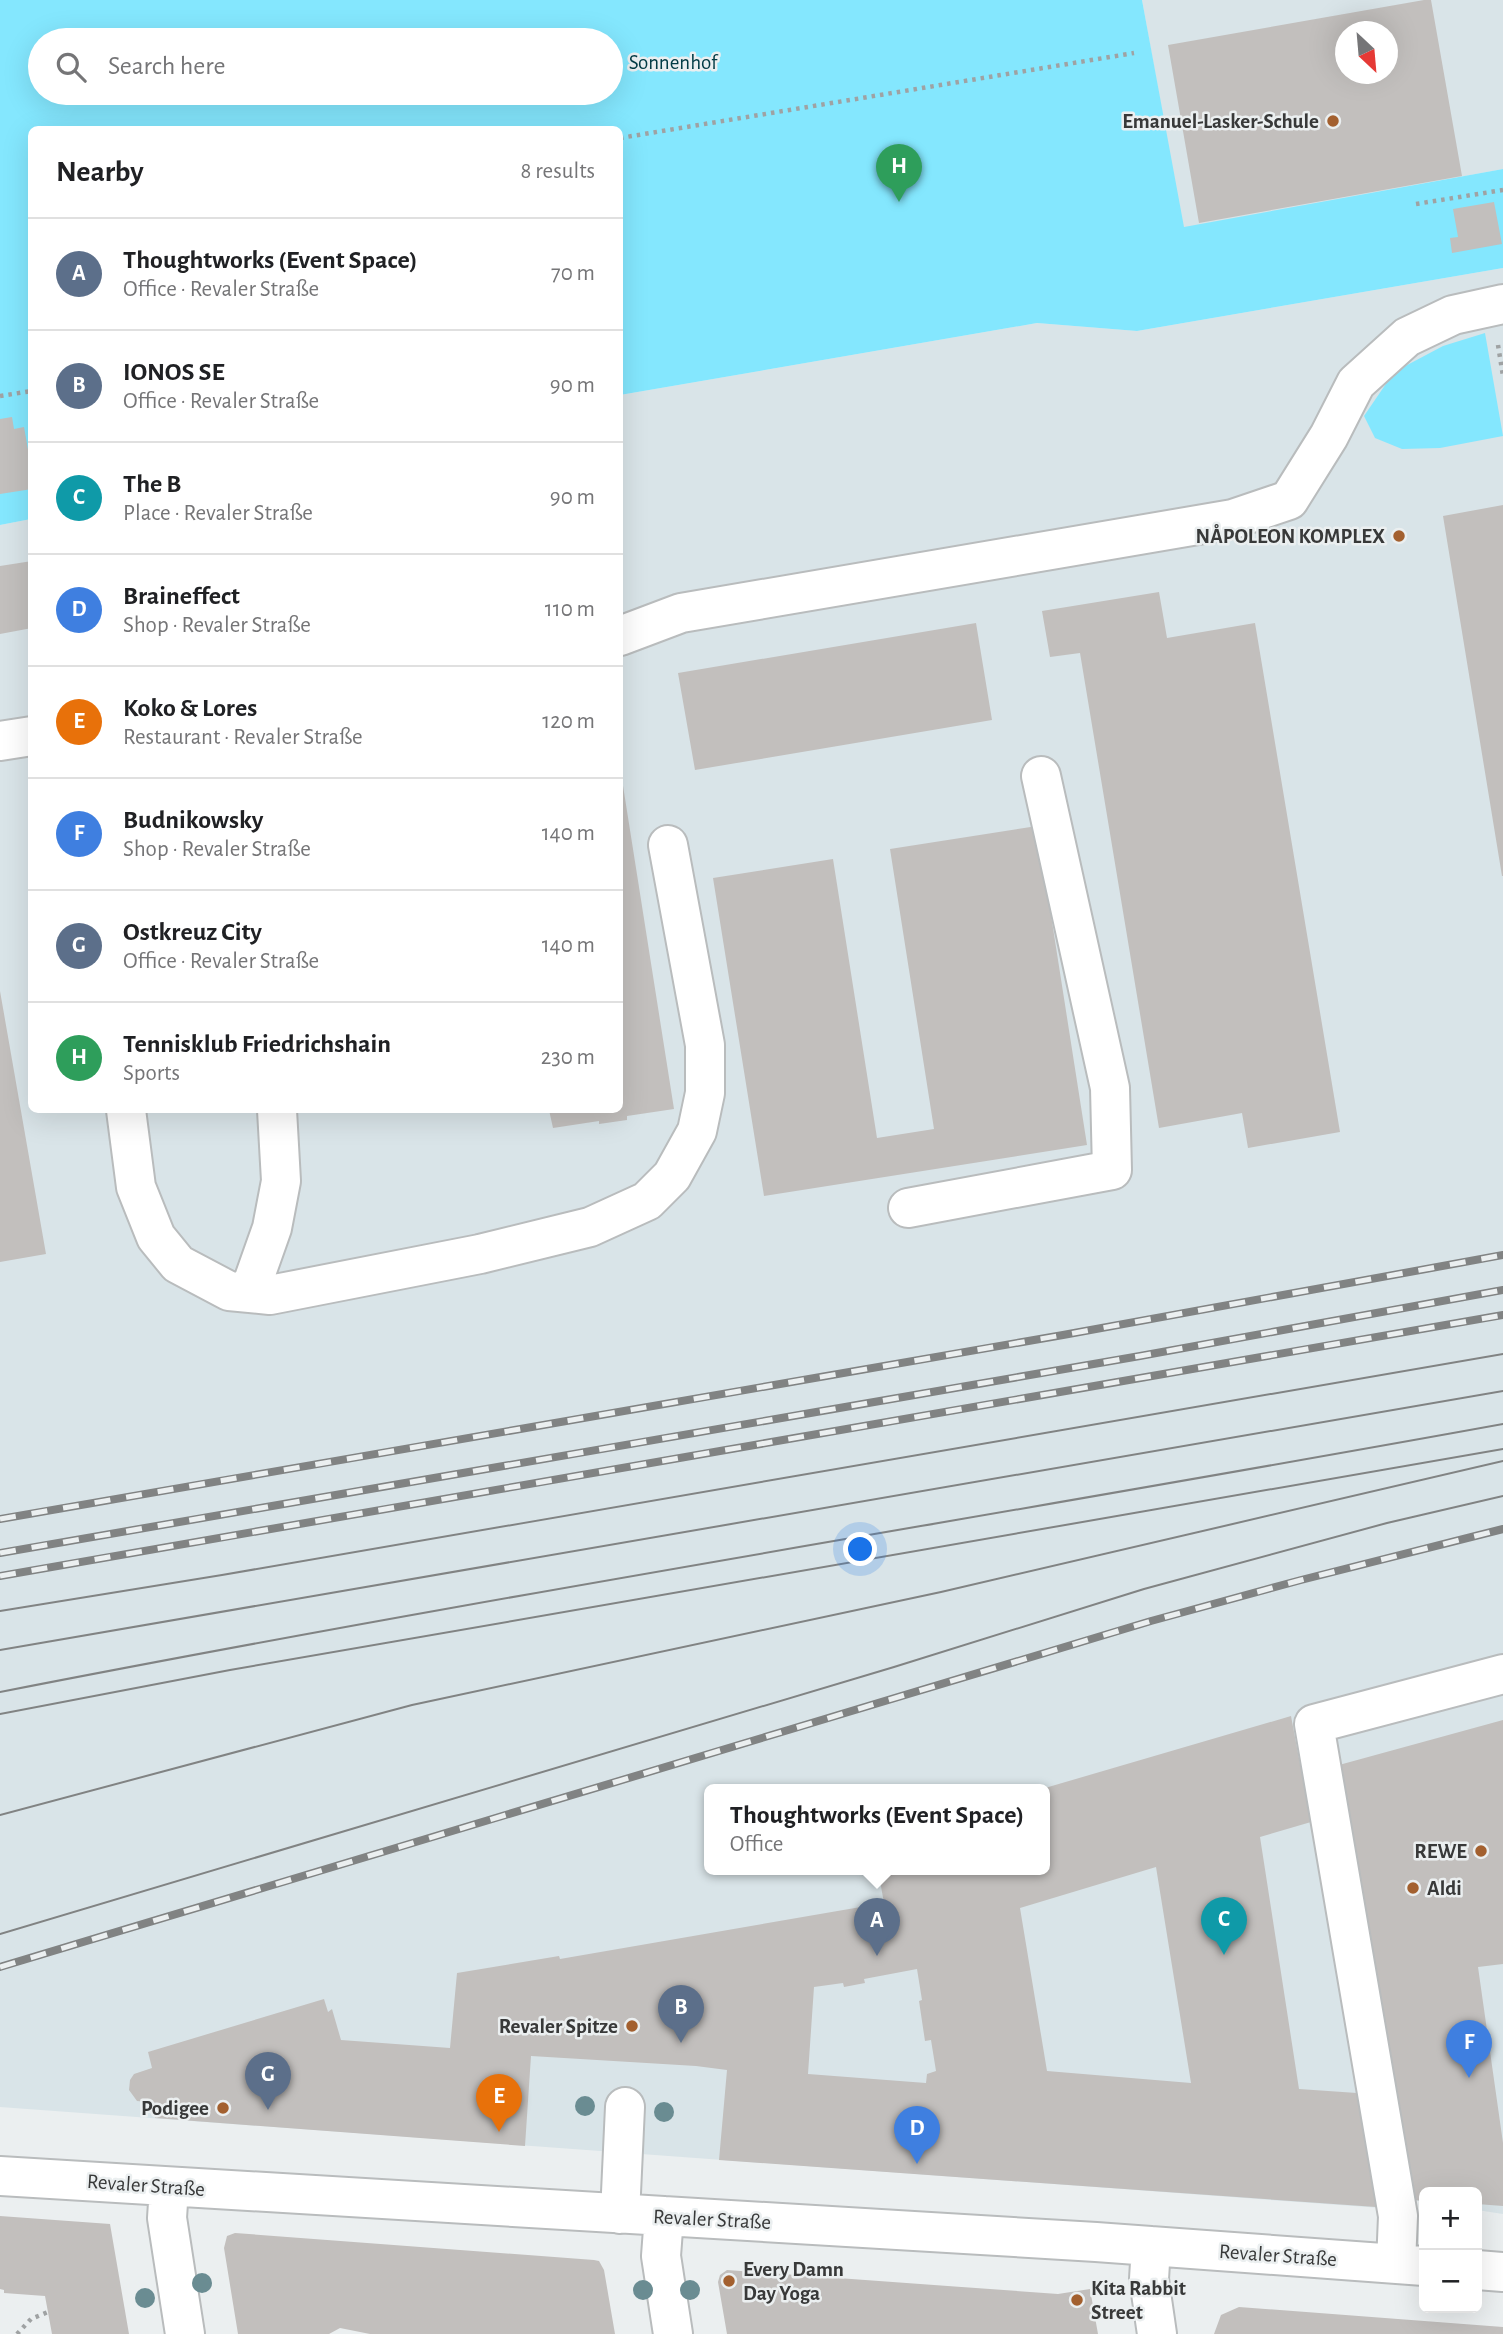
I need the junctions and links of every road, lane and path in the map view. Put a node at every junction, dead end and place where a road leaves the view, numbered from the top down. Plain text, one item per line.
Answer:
1 (1134, 53) dead end
2 (623, 138) edge
3 (1503, 190) edge
4 (1416, 204) dead end
5 (1503, 304) edge
6 (28, 392) edge
7 (0, 396) edge
8 (623, 635) edge
9 (28, 737) edge
10 (0, 741) edge
11 (1041, 776) dead end
12 (668, 845) dead end
13 (127, 1113) edge
14 (277, 1113) edge
15 (908, 1208) dead end
16 (249, 1293) junction
17 (1503, 1674) edge
18 (625, 2107) dead end
19 (0, 2176) edge
20 (169, 2188) junction
21 (620, 2214) junction
22 (664, 2216) junction
23 (1151, 2246) junction
24 (1410, 2265) edge
25 (1482, 2270) edge
26 (1503, 2272) edge
27 (48, 2312) dead end
28 (18, 2334) edge
29 (185, 2334) edge
30 (673, 2334) edge
31 (1157, 2334) edge

1 - 2 path
3 - 4 path
5 - 8 street
6 - 7 path
9 - 10 street
11 - 15 street
12 - 16 street
13 - 16 street
14 - 16 street
17 - 24 street
18 - 21 street
19 - 20 street, Revaler Straße
20 - 21 street, Revaler Straße
20 - 29 street
21 - 22 street, Revaler Straße
22 - 23 street, Revaler Straße
22 - 30 street
23 - 24 street, Revaler Straße
23 - 31 street
25 - 26 street
27 - 28 path

